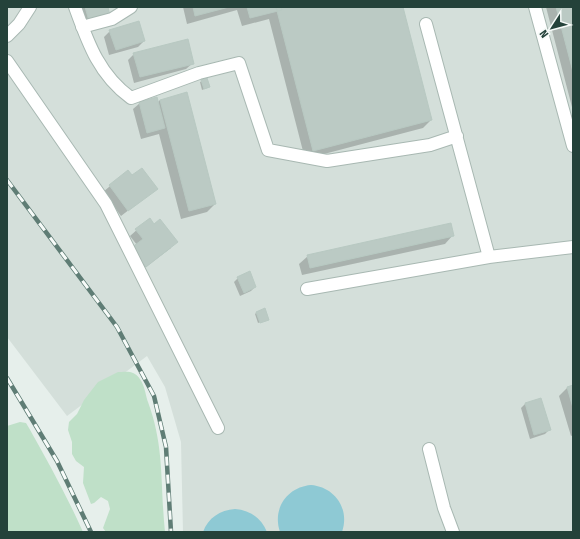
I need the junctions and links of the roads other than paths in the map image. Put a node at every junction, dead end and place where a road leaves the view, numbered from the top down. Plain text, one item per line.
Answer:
1 (30, 7) edge
2 (74, 7) edge
3 (131, 7) edge
4 (535, 7) edge
5 (426, 24) dead end
6 (82, 27) junction
7 (7, 36) edge
8 (7, 61) edge
9 (456, 136) junction
10 (573, 146) edge
11 (573, 247) edge
12 (489, 257) junction
13 (307, 289) dead end
14 (218, 428) dead end
15 (429, 449) dead end
16 (453, 532) edge

1 - 7 lane
2 - 6 lane
3 - 6 lane
4 - 10 lane
5 - 9 lane
6 - 9 lane
8 - 14 lane
9 - 12 lane
11 - 12 lane
12 - 13 lane
15 - 16 lane

